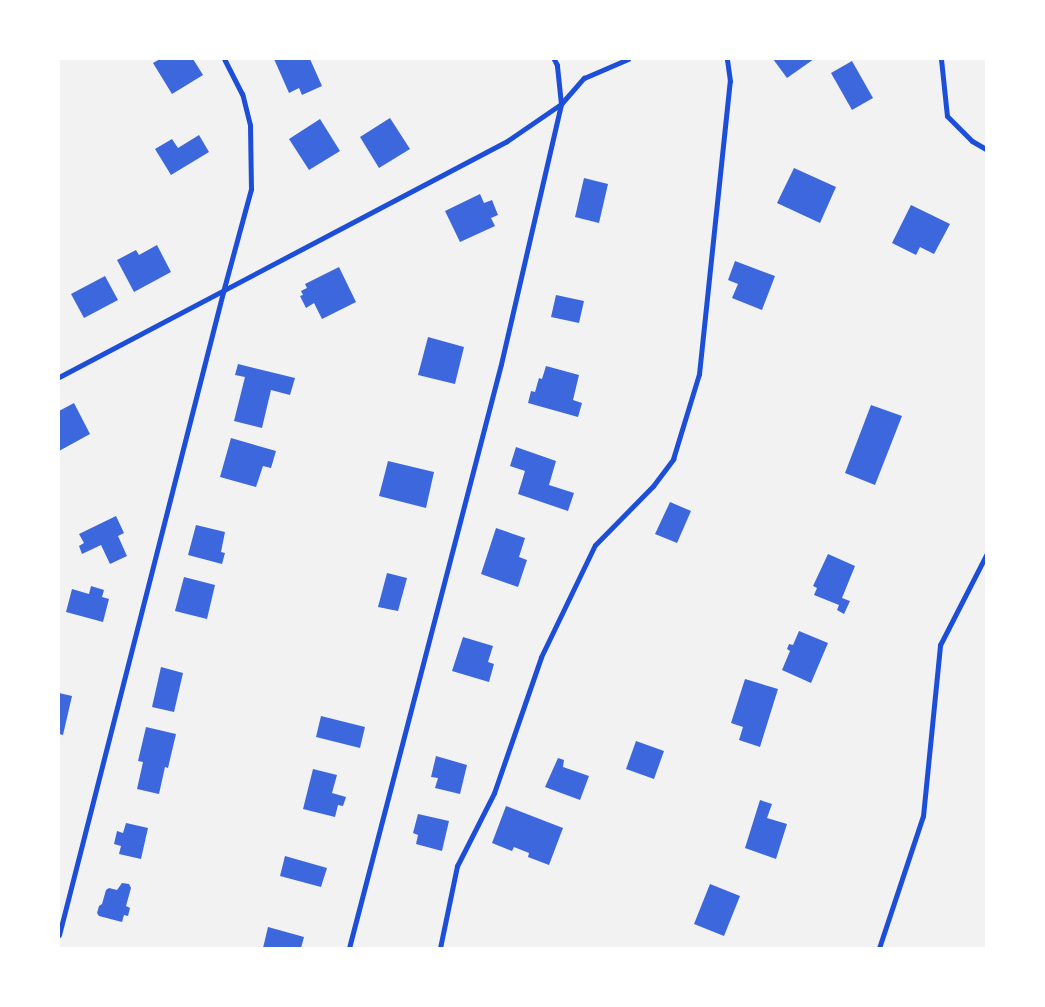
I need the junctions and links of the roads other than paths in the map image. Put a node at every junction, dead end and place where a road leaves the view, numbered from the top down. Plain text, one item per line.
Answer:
1 (224, 59) edge
2 (554, 59) edge
3 (628, 59) edge
4 (727, 59) edge
5 (941, 59) edge
6 (560, 104) junction
7 (986, 149) edge
8 (223, 292) junction
9 (59, 377) edge
10 (986, 555) edge
11 (59, 935) edge
12 (349, 948) edge
13 (440, 948) edge
14 (879, 948) edge

1 - 8 street
2 - 6 street
3 - 6 street
4 - 13 street
5 - 7 street
6 - 8 street
6 - 12 street
8 - 9 street
8 - 11 street
10 - 14 street

